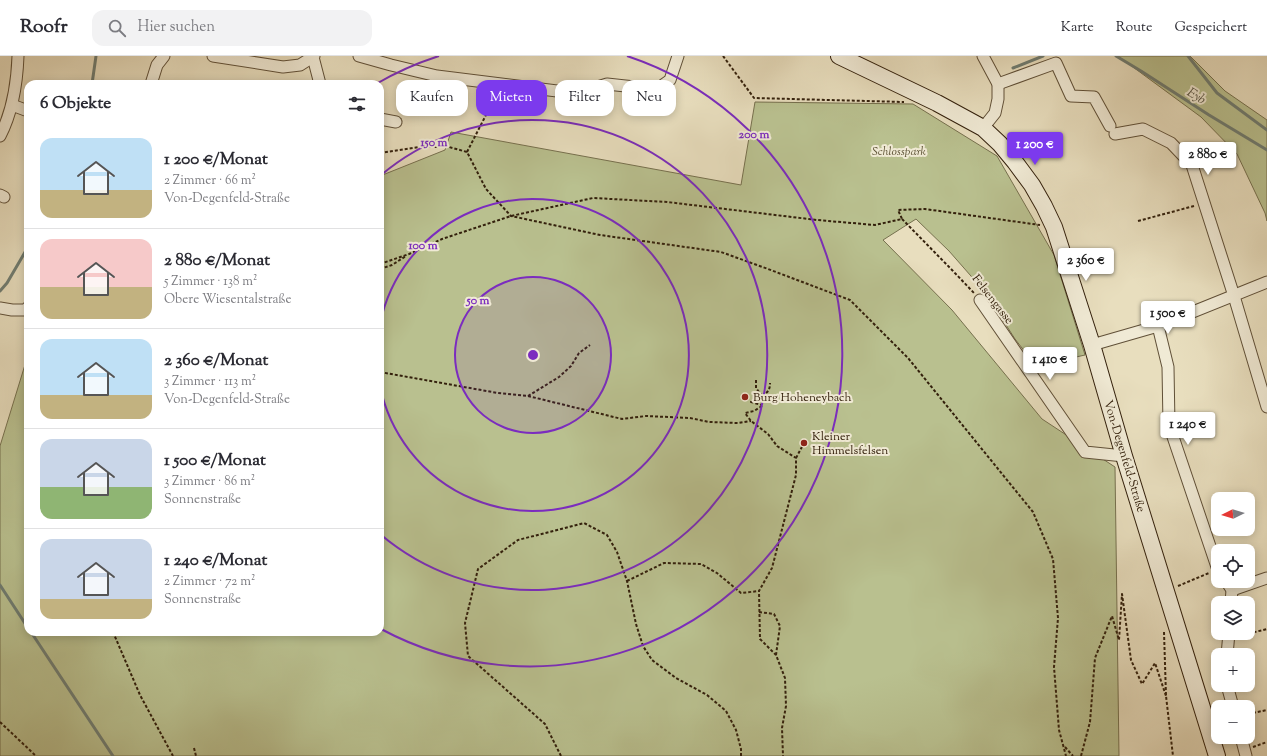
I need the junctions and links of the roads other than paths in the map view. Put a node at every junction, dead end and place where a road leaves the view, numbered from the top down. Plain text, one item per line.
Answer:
1 (18, 56) edge
2 (164, 56) edge
3 (213, 56) edge
4 (313, 56) edge
5 (359, 56) edge
6 (678, 56) edge
7 (839, 56) edge
8 (983, 56) edge
9 (152, 80) edge
10 (319, 80) edge
11 (998, 84) junction
12 (12, 105) junction
13 (24, 110) edge
14 (384, 120) edge
15 (396, 122) dead end
16 (983, 128) junction
17 (0, 136) edge
18 (1267, 282) edge
19 (1234, 296) junction
20 (980, 300) road end
21 (0, 308) edge
22 (24, 309) edge
23 (1158, 326) junction
24 (1092, 345) junction
25 (1267, 407) edge
26 (1124, 456) junction
27 (1211, 549) edge
28 (1267, 578) edge
29 (1255, 580) edge
30 (1218, 756) edge

1 - 12 street
2 - 9 street
3 - 4 street
4 - 10 street
5 - 6 street
7 - 16 main road, Von-Degenfeld-Straße
8 - 11 street
11 - 16 street
11 - 19 street
12 - 13 street
12 - 17 street
14 - 15 street
16 - 24 main road, Von-Degenfeld-Straße
18 - 19 street
19 - 23 street
19 - 25 street
20 - 26 street, Felsengasse
21 - 22 street
23 - 24 street
23 - 27 street
24 - 26 main road, Von-Degenfeld-Straße
26 - 30 main road, Von-Degenfeld-Straße
28 - 29 street

